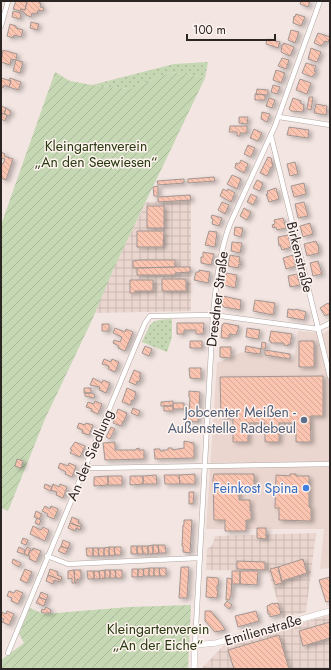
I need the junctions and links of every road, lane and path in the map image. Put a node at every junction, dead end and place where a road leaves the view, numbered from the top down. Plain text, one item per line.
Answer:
1 (8, 1) edge
2 (320, 1) edge
3 (1, 26) edge
4 (278, 117) junction
5 (330, 125) edge
6 (271, 136) junction
7 (213, 315) junction
8 (330, 323) edge
9 (318, 329) junction
10 (330, 377) edge
11 (330, 464) edge
12 (84, 466) junction
13 (204, 466) junction
14 (47, 556) junction
15 (199, 558) junction
16 (330, 611) edge
17 (195, 645) junction
18 (8, 653) dead end
19 (194, 669) edge

1 - 3 street
2 - 4 street, Dresdner Straße
4 - 5 street
4 - 6 street, Dresdner Straße
6 - 7 street, Dresdner Straße
6 - 9 street, Birkenstraße
7 - 9 street
7 - 12 street, An der Siedlung
7 - 13 street, Dresdner Straße
8 - 9 street
9 - 10 street, Birkenstraße
11 - 13 street
12 - 13 street
12 - 14 street, An der Siedlung
13 - 15 street, Dresdner Straße
14 - 15 street
14 - 18 street, An der Siedlung
15 - 17 street, Dresdner Straße
16 - 17 street, Emilienstraße
17 - 19 street

